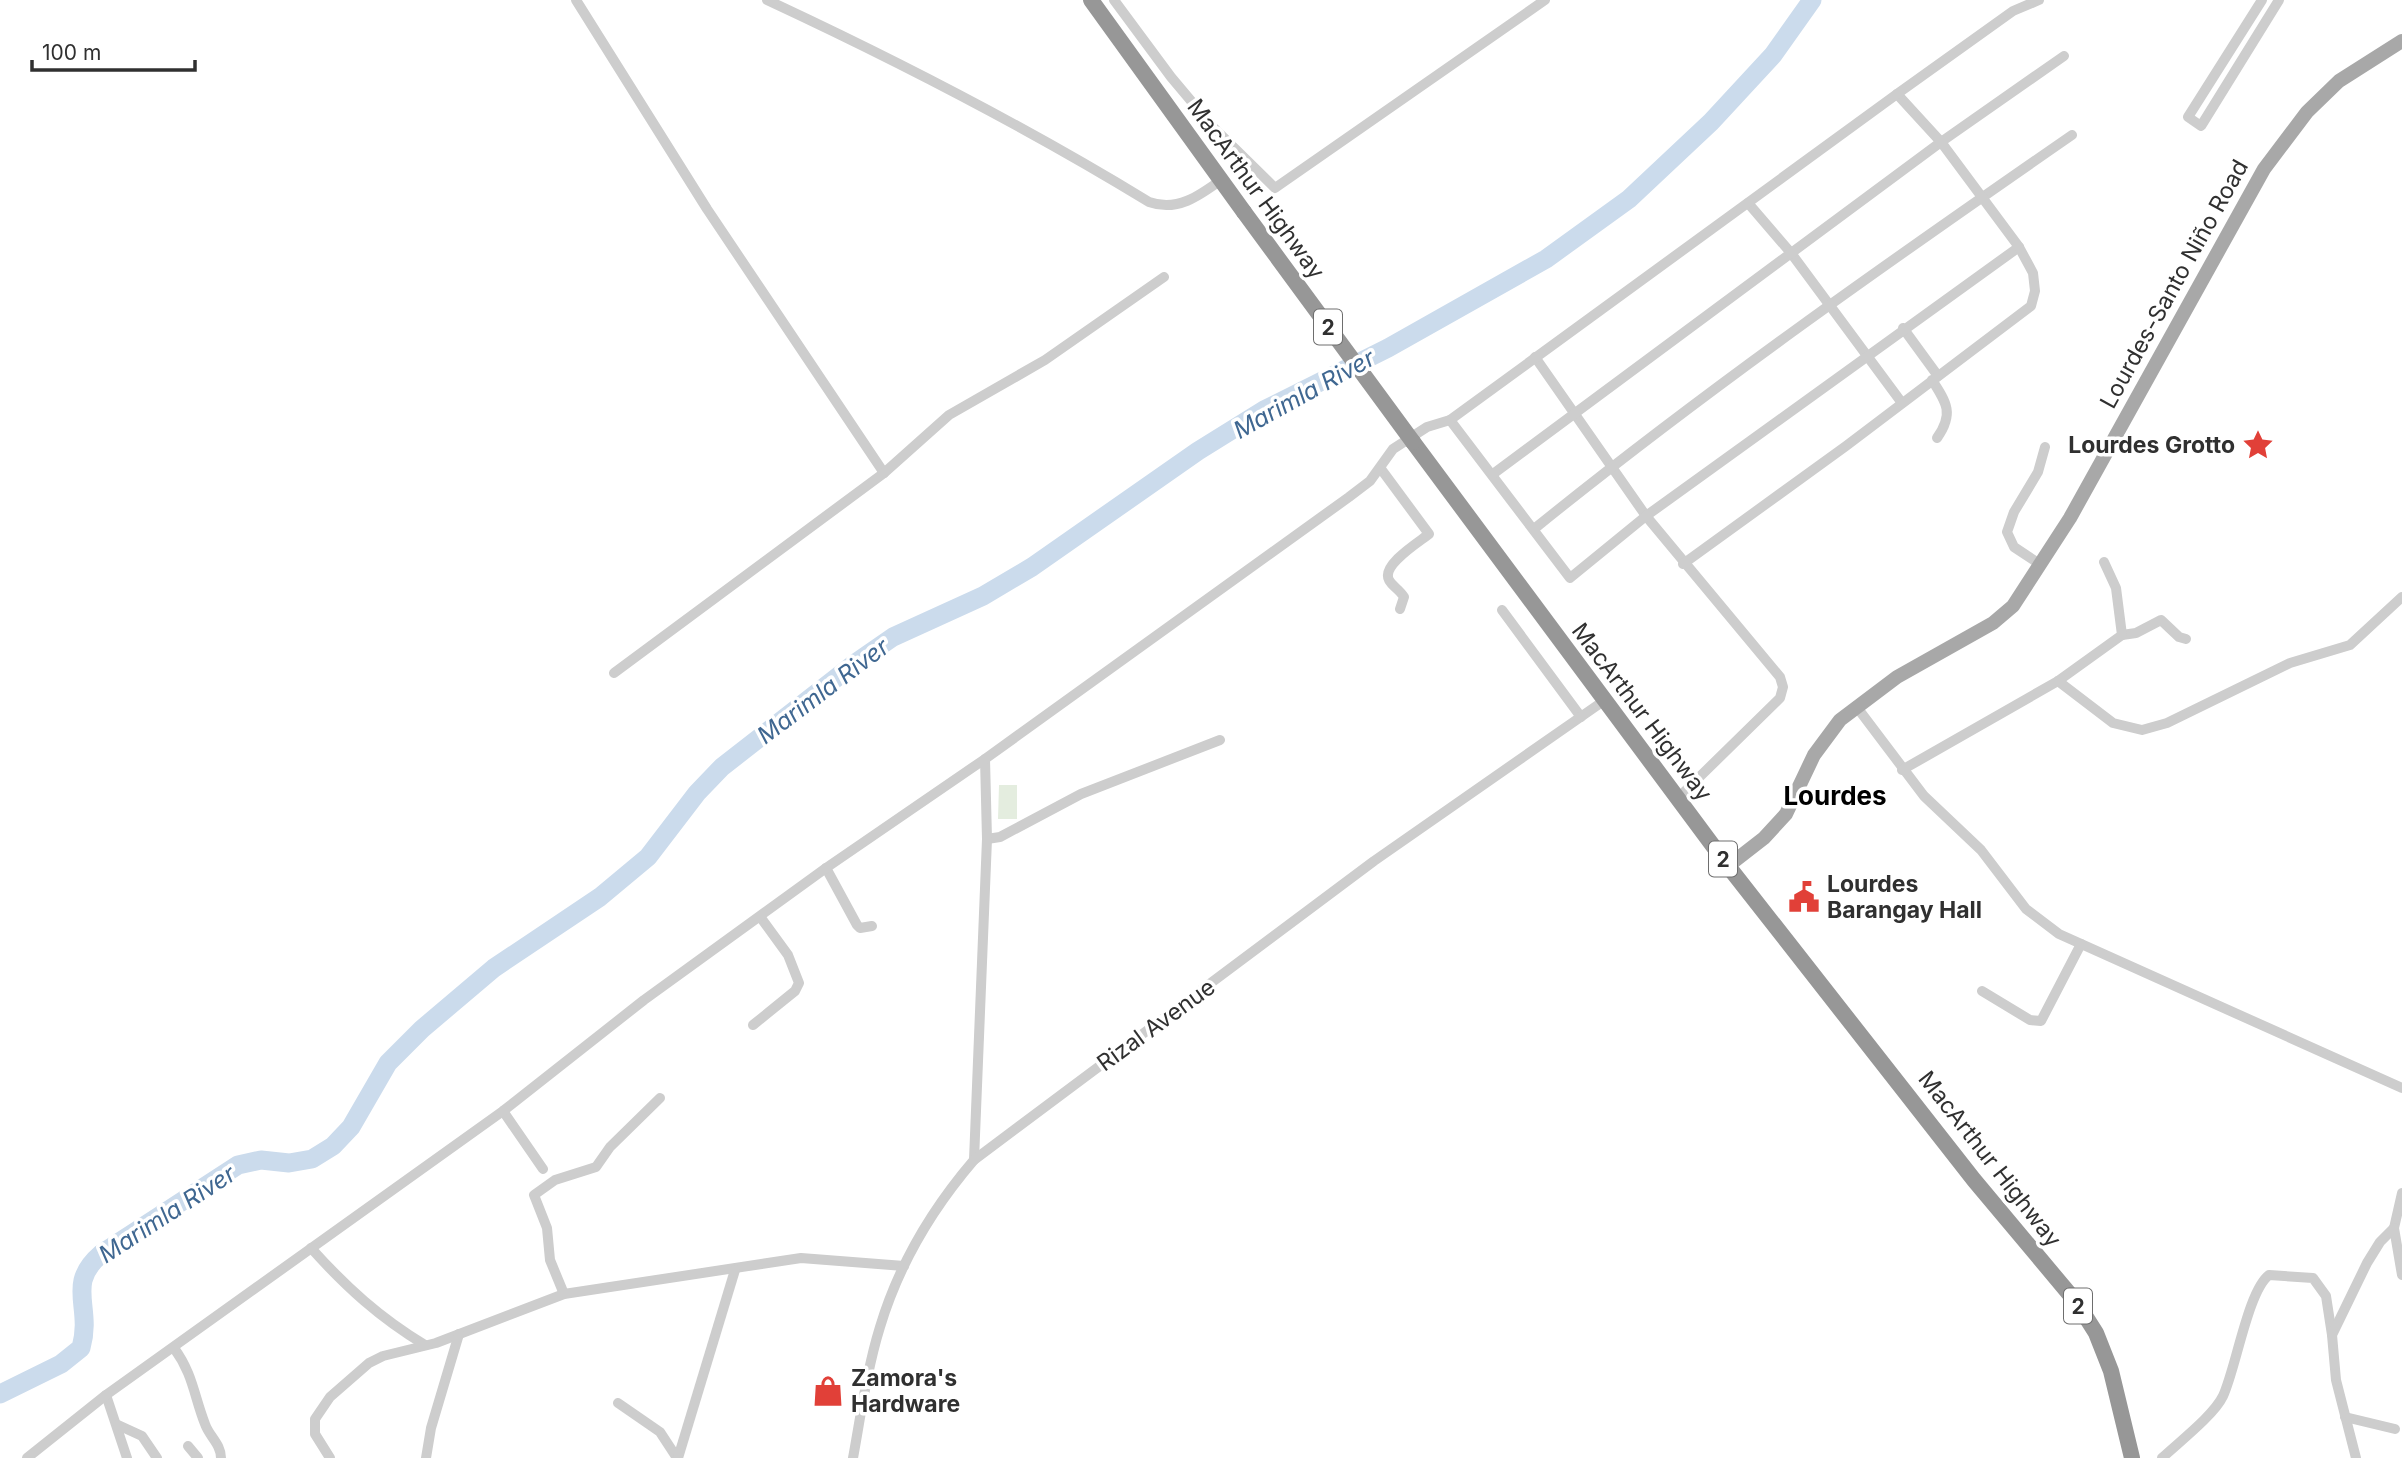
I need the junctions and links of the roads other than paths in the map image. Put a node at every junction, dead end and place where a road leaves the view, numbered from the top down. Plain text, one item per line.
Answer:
1 (576, 0) edge
2 (767, 0) edge
3 (795, 0) edge
4 (1091, 0) edge
5 (1114, 0) edge
6 (1545, 0) edge
7 (2039, 0) edge
8 (2262, 0) edge
9 (2278, 0) edge
10 (784, 8) junction
11 (2402, 41) edge
12 (2064, 56) dead end
13 (1897, 94) junction
14 (2072, 135) dead end
15 (1941, 142) junction
16 (1221, 180) junction
17 (1982, 197) junction
18 (1748, 203) junction
19 (2019, 247) junction
20 (1791, 253) junction
21 (1164, 277) dead end
22 (1829, 307) junction
23 (1903, 328) junction
24 (1866, 355) junction
25 (1535, 357) junction
26 (1935, 378) junction
27 (1902, 403) junction
28 (1573, 416) junction
29 (1450, 420) junction
30 (1937, 438) dead end
31 (2045, 447) dead end
32 (1611, 467) junction
33 (1381, 469) junction
34 (884, 474) junction
35 (1493, 474) junction
36 (1646, 516) junction
37 (1534, 529) junction
38 (2104, 562) dead end
39 (1683, 564) junction
40 (2041, 565) junction
41 (2402, 597) edge
42 (1400, 609) dead end
43 (1502, 610) dead end
44 (2122, 635) junction
45 (2186, 639) dead end
46 (614, 673) dead end
47 (2058, 681) junction
48 (1605, 700) junction
49 (1856, 706) junction
50 (1581, 717) junction
51 (1220, 740) dead end
52 (985, 759) junction
53 (1902, 770) junction
54 (1678, 798) junction
55 (987, 839) junction
56 (1728, 866) junction
57 (826, 868) junction
58 (761, 918) junction
59 (872, 926) dead end
60 (2081, 944) junction
61 (1982, 991) dead end
62 (753, 1025) dead end
63 (2402, 1088) edge
64 (660, 1098) dead end
65 (503, 1111) junction
66 (974, 1160) junction
67 (543, 1169) dead end
68 (2402, 1193) edge
69 (2394, 1228) junction
70 (311, 1248) junction
71 (904, 1266) junction
72 (735, 1270) junction
73 (2402, 1275) edge
74 (564, 1294) junction
75 (459, 1334) junction
76 (2332, 1335) junction
77 (425, 1345) junction
78 (174, 1348) junction
79 (106, 1395) junction
80 (618, 1403) dead end
81 (2345, 1417) junction
82 (118, 1425) junction
83 (2395, 1429) dead end
84 (188, 1446) dead end
85 (329, 1457) edge
86 (27, 1458) edge
87 (127, 1458) edge
88 (157, 1458) edge
89 (198, 1458) edge
90 (221, 1458) edge
91 (426, 1458) edge
92 (677, 1458) edge
93 (853, 1458) edge
94 (2132, 1458) edge
95 (2162, 1458) edge
96 (2356, 1458) edge

1 - 34 street
2 - 10 street
3 - 10 street
4 - 16 highway, MacArthur Highway / 2
5 - 6 street
7 - 13 street
8 - 9 street
10 - 16 street
11 - 40 main road, Lourdes-Santo Niño Road
12 - 15 street
13 - 15 street
13 - 18 street
14 - 17 street
15 - 17 street
15 - 20 street
16 - 48 highway, MacArthur Highway / 2, bridge
17 - 19 street
17 - 22 street
18 - 20 street
18 - 25 street
19 - 23 street
19 - 26 street
20 - 22 street
20 - 28 street
21 - 34 street
22 - 24 street
22 - 32 street
23 - 24 street
23 - 26 street
24 - 27 street
24 - 36 street
25 - 28 street
25 - 29 street
26 - 27 street
26 - 30 street
27 - 39 street
28 - 32 street
28 - 35 street
29 - 33 street
29 - 35 street
31 - 40 street
32 - 36 street
32 - 37 street
33 - 42 street
33 - 52 street
34 - 46 street
35 - 37 street
36 - 37 street
36 - 39 street
38 - 44 street
39 - 54 street
40 - 49 main road, Lourdes-Santo Niño Road
41 - 47 street
43 - 50 street
44 - 45 street
44 - 47 street
47 - 53 street
48 - 50 street, Rizal Avenue
48 - 54 highway, MacArthur Highway / 2
49 - 53 street
49 - 56 main road, Lourdes-Santo Niño Road
50 - 66 street, Rizal Avenue
51 - 55 street
52 - 55 street
52 - 57 street
53 - 60 street
54 - 56 highway, MacArthur Highway / 2
55 - 66 street
56 - 94 highway, MacArthur Highway / 2
57 - 58 street
57 - 59 street
58 - 62 street
58 - 65 street
60 - 61 street
60 - 63 street
64 - 74 street
65 - 67 street
65 - 70 street
66 - 71 street, Rizal Avenue
68 - 69 street
69 - 73 street
69 - 76 street
70 - 77 street
70 - 78 street
71 - 72 street
71 - 93 street, Rizal Avenue
72 - 74 street
72 - 92 street
74 - 75 street
75 - 77 street
75 - 91 street
76 - 81 street
76 - 95 street
77 - 85 street
78 - 79 street
78 - 90 street
79 - 82 street
79 - 86 street
80 - 92 street
81 - 83 street
81 - 96 street
82 - 87 street
82 - 88 street
84 - 89 street

